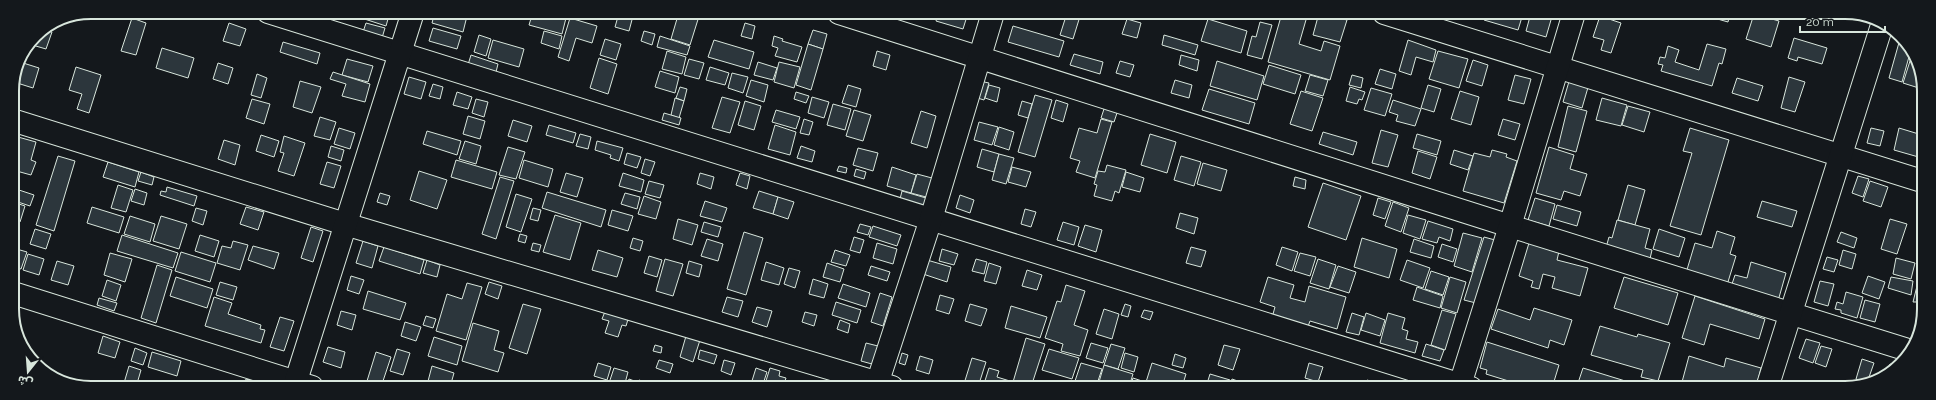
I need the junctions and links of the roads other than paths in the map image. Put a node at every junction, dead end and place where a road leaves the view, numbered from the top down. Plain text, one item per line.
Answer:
1 (291, 19) edge
2 (411, 19) edge
3 (858, 19) edge
4 (991, 19) edge
5 (1403, 19) edge
6 (1572, 19) edge
7 (1881, 29) edge
8 (400, 53) junction
9 (979, 57) junction
10 (1557, 68) junction
11 (19, 122) edge
12 (1841, 156) junction
13 (1917, 179) edge
14 (931, 219) junction
15 (345, 224) junction
16 (1510, 226) junction
17 (19, 295) edge
18 (1790, 314) junction
19 (1905, 349) edge
20 (288, 381) edge
21 (301, 381) edge
22 (865, 381) edge
23 (883, 381) edge
24 (1447, 381) edge
25 (1464, 381) edge
26 (1769, 381) edge

1 - 8 street
2 - 8 street
3 - 9 street
4 - 9 street
5 - 10 street
6 - 10 street
7 - 12 street
8 - 14 street
8 - 15 street
9 - 14 street
9 - 16 street
10 - 12 street
10 - 16 street
11 - 15 street
12 - 13 street
12 - 18 street
14 - 23 street
14 - 24 street
15 - 21 street
15 - 22 street
16 - 18 street
16 - 25 street
17 - 20 street
18 - 19 street
18 - 26 street

